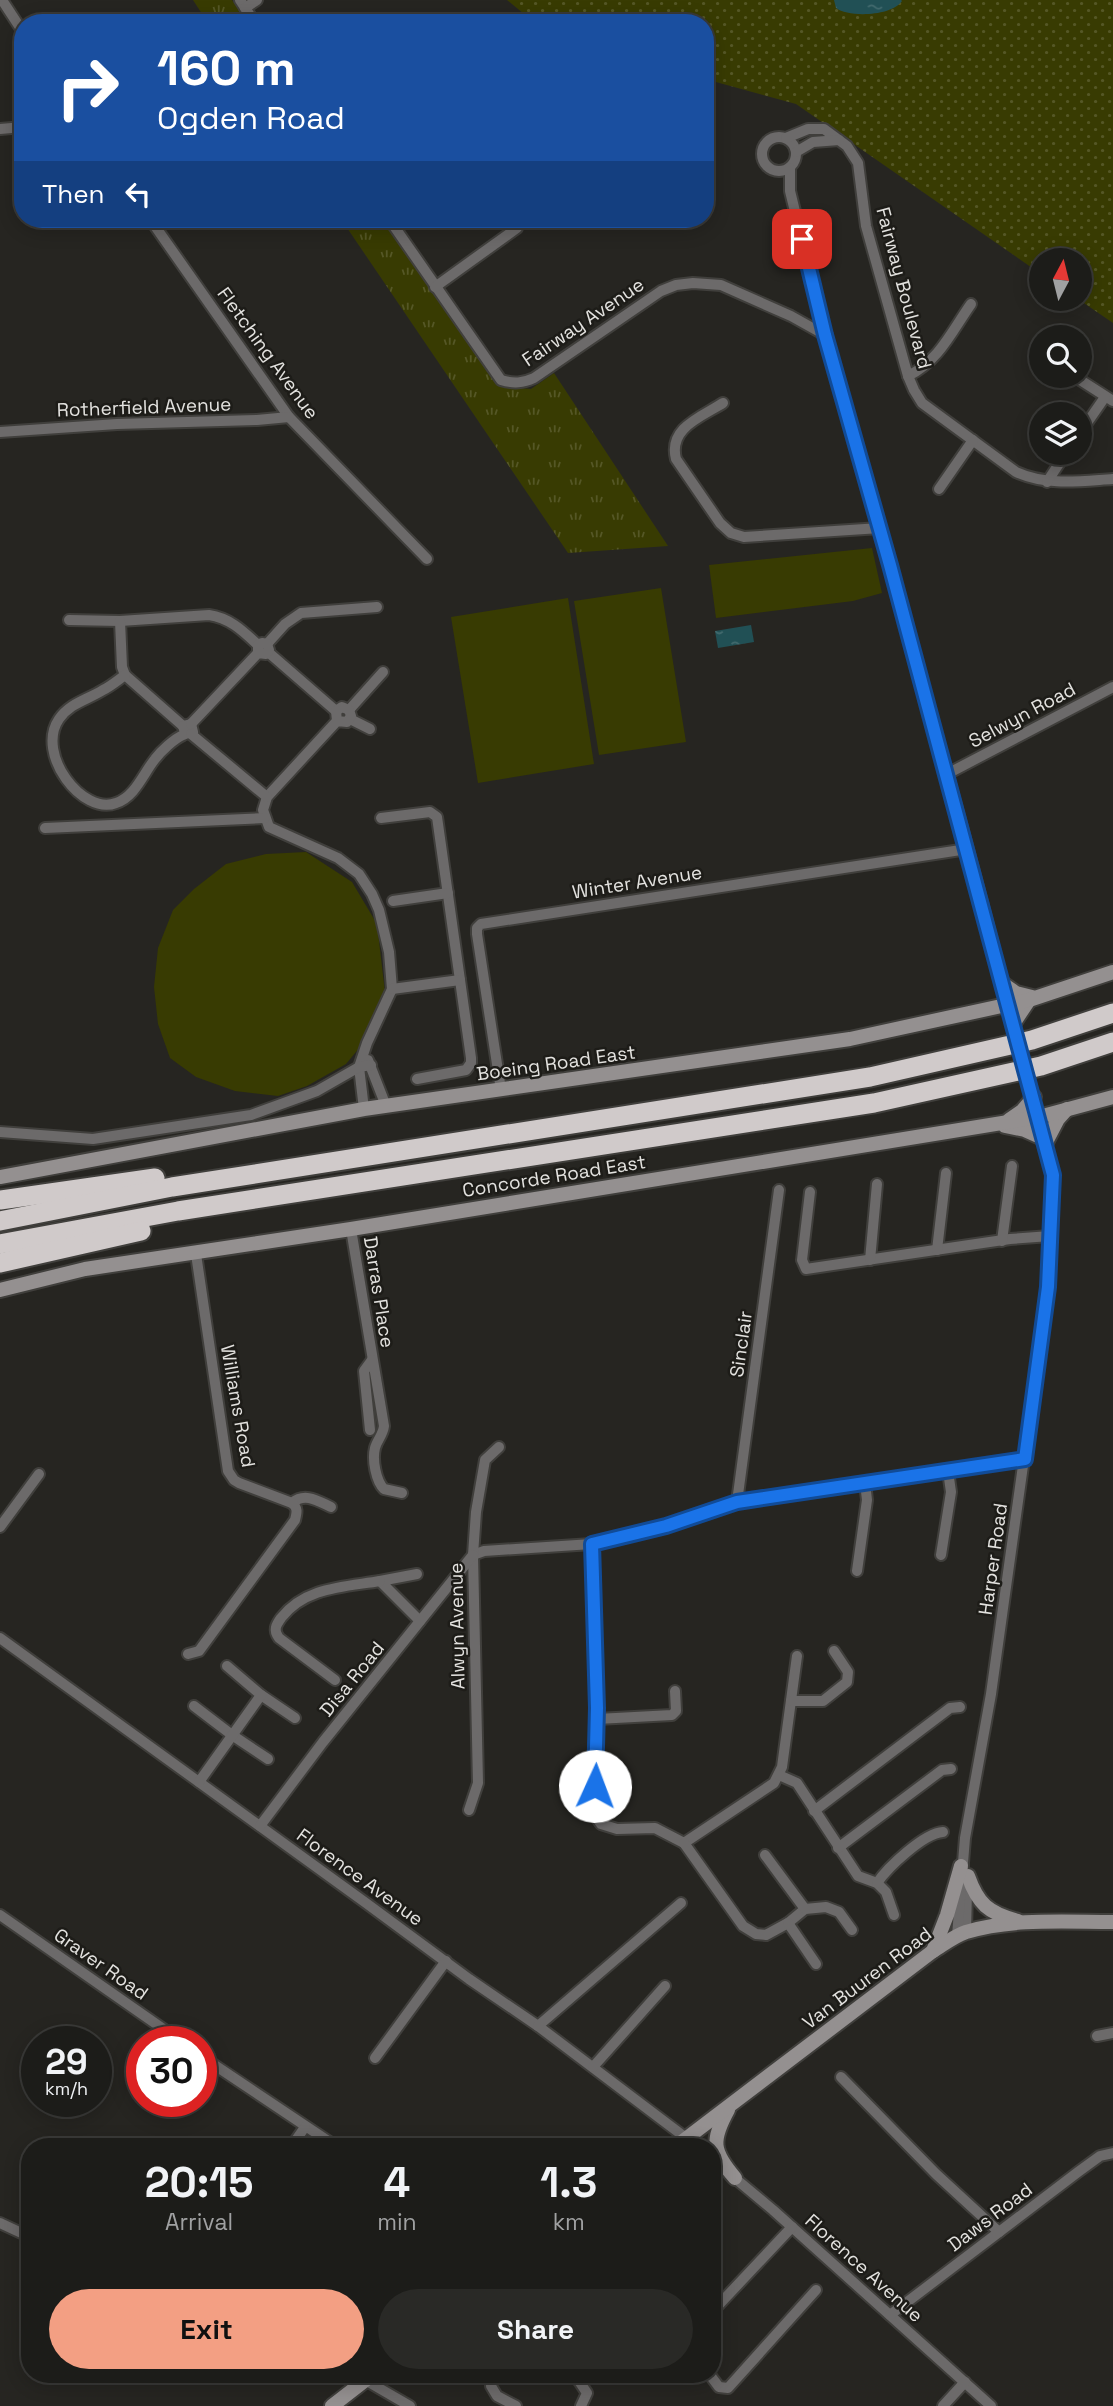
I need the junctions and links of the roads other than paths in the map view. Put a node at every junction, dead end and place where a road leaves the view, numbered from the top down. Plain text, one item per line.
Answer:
1 (2, 0) edge
2 (257, 0) edge
3 (242, 4) edge
4 (14, 18) edge
5 (786, 138) junction
6 (839, 140) junction
7 (796, 152) junction
8 (790, 168) junction
9 (775, 171) junction
10 (790, 191) junction
11 (156, 228) edge
12 (395, 228) edge
13 (517, 228) dead end
14 (435, 287) junction
15 (971, 304) dead end
16 (825, 335) junction
17 (908, 376) junction
18 (1092, 388) edge
19 (1109, 399) edge
20 (723, 403) dead end
21 (289, 416) junction
22 (1092, 419) edge
23 (0, 432) edge
24 (973, 440) junction
25 (1058, 465) edge
26 (1113, 479) edge
27 (1047, 482) junction
28 (939, 489) dead end
29 (880, 528) junction
30 (427, 559) dead end
31 (377, 607) dead end
32 (69, 620) dead end
33 (120, 621) junction
34 (263, 649) junction
35 (383, 672) dead end
36 (125, 675) junction
37 (1113, 687) edge
38 (349, 715) junction
39 (337, 716) junction
40 (188, 729) junction
41 (370, 729) dead end
42 (947, 774) junction
43 (267, 797) junction
44 (265, 818) junction
45 (381, 818) dead end
46 (46, 828) dead end
47 (967, 849) junction
48 (447, 893) junction
49 (393, 901) dead end
50 (1113, 972) edge
51 (460, 980) junction
52 (1003, 984) junction
53 (392, 989) junction
54 (1033, 999) junction
55 (1007, 1004) junction
56 (988, 1009) junction
57 (1113, 1013) edge
58 (1013, 1025) junction
59 (1113, 1042) edge
60 (364, 1055) junction
61 (371, 1065) junction
62 (359, 1068) junction
63 (417, 1079) dead end
64 (501, 1090) junction
65 (1033, 1097) junction
66 (1113, 1097) edge
67 (386, 1106) junction
68 (363, 1109) junction
69 (1067, 1109) junction
70 (1039, 1117) junction
71 (1001, 1123) junction
72 (0, 1132) edge
73 (1045, 1141) junction
74 (327, 1162) junction
75 (1012, 1166) dead end
76 (946, 1173) dead end
77 (0, 1177) edge
78 (389, 1180) junction
79 (877, 1184) dead end
80 (779, 1190) dead end
81 (810, 1192) dead end
82 (0, 1200) edge
83 (0, 1222) edge
84 (351, 1229) junction
85 (1050, 1236) junction
86 (1002, 1241) junction
87 (0, 1244) edge
88 (937, 1250) junction
89 (195, 1254) junction
90 (870, 1260) junction
91 (0, 1263) edge
92 (0, 1290) edge
93 (372, 1360) junction
94 (370, 1430) dead end
95 (499, 1447) dead end
96 (1025, 1459) junction
97 (948, 1471) junction
98 (39, 1474) dead end
99 (865, 1483) junction
100 (402, 1493) dead end
101 (737, 1502) junction
102 (292, 1503) junction
103 (331, 1507) dead end
104 (0, 1527) edge
105 (592, 1544) junction
106 (473, 1555) junction
107 (941, 1555) dead end
108 (857, 1571) dead end
109 (417, 1574) dead end
110 (380, 1581) junction
111 (420, 1621) junction
112 (0, 1638) edge
113 (834, 1651) dead end
114 (188, 1654) dead end
115 (797, 1656) dead end
116 (227, 1666) dead end
117 (335, 1680) dead end
118 (675, 1690) dead end
119 (261, 1695) junction
120 (791, 1701) junction
121 (194, 1706) dead end
122 (960, 1707) dead end
123 (295, 1718) dead end
124 (597, 1719) junction
125 (232, 1735) junction
126 (268, 1759) dead end
127 (951, 1769) dead end
128 (779, 1775) junction
129 (198, 1782) junction
130 (469, 1810) dead end
131 (814, 1811) junction
132 (260, 1826) junction
133 (943, 1832) dead end
134 (684, 1843) junction
135 (838, 1848) junction
136 (765, 1855) dead end
137 (964, 1871) junction
138 (877, 1883) junction
139 (681, 1903) dead end
140 (805, 1909) junction
141 (0, 1915) edge
142 (894, 1916) dead end
143 (1021, 1922) junction
144 (1113, 1922) edge
145 (788, 1923) junction
146 (852, 1930) dead end
147 (962, 1934) junction
148 (933, 1951) junction
149 (446, 1961) junction
150 (816, 1964) dead end
151 (665, 1986) dead end
152 (159, 2026) edge
153 (538, 2026) junction
154 (1113, 2033) edge
155 (1097, 2036) dead end
156 (374, 2058) dead end
157 (217, 2067) edge
158 (593, 2067) junction
159 (841, 2077) dead end
160 (731, 2105) junction
161 (305, 2127) junction
162 (297, 2138) edge
163 (323, 2138) edge
164 (680, 2138) edge
165 (694, 2138) edge
166 (716, 2138) edge
167 (1113, 2153) edge
168 (721, 2160) edge
169 (721, 2166) edge
170 (735, 2178) junction
171 (0, 2223) edge
172 (792, 2227) junction
173 (999, 2232) junction
174 (21, 2233) edge
175 (816, 2290) dead end
176 (721, 2302) edge
177 (890, 2315) junction
178 (965, 2382) junction
179 (361, 2383) edge
180 (377, 2383) edge
181 (492, 2383) edge
182 (580, 2383) edge
183 (716, 2383) edge
184 (332, 2406) edge
185 (410, 2406) edge
186 (516, 2406) edge
187 (581, 2406) edge
188 (943, 2406) edge
189 (991, 2406) edge

1 - 4 street
2 - 3 street
5 - 6 street
5 - 7 street
5 - 9 street
6 - 7 street
6 - 17 street, Fairway Boulevard
7 - 8 street
8 - 9 street
8 - 10 street
9 - 10 street
10 - 16 street, Harper Road
11 - 21 street, Fletching Avenue
12 - 14 street, Fairway Avenue
13 - 14 street
14 - 16 street, Fairway Avenue
15 - 17 street
16 - 29 street, Harper Road
17 - 24 street, Fairway Boulevard
18 - 19 street
19 - 22 street
20 - 29 street
21 - 23 street, Rotherfield Avenue
21 - 30 street, Fletching Avenue
24 - 27 street, Fairway Boulevard
24 - 28 street
25 - 27 street
26 - 27 street, Fairway Boulevard
29 - 42 street, Harper Road
31 - 34 street
32 - 33 street
33 - 34 street
33 - 36 street
34 - 39 street
34 - 40 street
35 - 38 street
36 - 40 street
36 - 40 street
37 - 42 street, Selwyn Road
38 - 39 street
38 - 41 street
39 - 43 street
40 - 43 street
42 - 47 street, Harper Road
43 - 44 street
44 - 46 street
44 - 53 street
45 - 48 street
47 - 52 street, Harper Road
47 - 64 street, Winter Avenue
48 - 49 street
48 - 51 street
50 - 54 main road, Boeing Road East
51 - 53 street
51 - 63 street
52 - 54 main road
52 - 55 street, Harper Road
53 - 60 street
54 - 55 main road, Boeing Road East
54 - 58 main road
55 - 56 main road, Boeing Road East
55 - 58 street, Harper Road
56 - 58 main road
56 - 64 main road, Boeing Road East
57 - 74 highway
58 - 65 street, Harper Road, bridge
59 - 78 highway
60 - 61 street
60 - 62 street
61 - 62 street
61 - 67 street
62 - 68 street
62 - 72 street
64 - 67 main road, Boeing Road East
65 - 69 main road
65 - 70 street, Harper Road
65 - 71 main road
66 - 69 main road, Concorde Road East
67 - 68 main road, Boeing Road East
68 - 77 main road, Boeing Road East
69 - 70 main road, Concorde Road East
69 - 73 main road
70 - 71 main road, Concorde Road East
70 - 73 street, Harper Road
71 - 73 main road
71 - 84 main road, Concorde Road East
73 - 85 street, Harper Road
74 - 82 highway
74 - 83 highway
75 - 86 street
76 - 88 street
78 - 87 highway
78 - 91 highway
79 - 90 street
80 - 101 street, Sinclair
81 - 90 street
84 - 89 main road, Concorde Road East
84 - 93 street, Darras Place
85 - 86 street
85 - 96 street, Harper Road
86 - 88 street
88 - 90 street
89 - 92 main road, Concorde Road East
89 - 102 street, Williams Road
93 - 94 street
93 - 100 street, Darras Place
95 - 106 street, Alwyn Avenue
96 - 97 street
96 - 137 street, Harper Road
97 - 99 street
97 - 107 street
98 - 104 street
99 - 101 street
99 - 108 street
101 - 105 street
102 - 103 street, Williams Road
102 - 114 street
105 - 106 street
105 - 124 street
106 - 111 street, Disa Road
106 - 130 street, Alwyn Avenue
109 - 110 street
110 - 111 street
110 - 117 street
111 - 132 street, Disa Road
112 - 129 street, Florence Avenue
113 - 120 street
115 - 120 street
116 - 119 street
118 - 124 street
119 - 123 street
119 - 125 street
120 - 128 street
121 - 125 street
122 - 131 street
124 - 134 street
125 - 126 street
125 - 129 street
127 - 135 street
128 - 131 street
128 - 134 street
129 - 132 street, Florence Avenue
131 - 135 street
132 - 149 street, Florence Avenue
133 - 138 street
134 - 145 street
135 - 138 street
136 - 140 street
137 - 143 main road
137 - 147 street, Harper Road
137 - 148 main road
138 - 142 street
139 - 153 street
140 - 145 street
140 - 146 street
141 - 152 street, Graver Road
143 - 144 main road, Van Buuren Road
143 - 147 main road, Van Buuren Road
145 - 150 street
147 - 148 main road, Van Buuren Road
148 - 160 main road, Van Buuren Road
149 - 153 street, Florence Avenue
149 - 156 street
151 - 158 street
153 - 158 street, Florence Avenue
154 - 155 street
157 - 161 street
158 - 164 street, Florence Avenue
159 - 173 street
160 - 165 main road, Van Buuren Road
160 - 166 main road
161 - 162 street
161 - 163 street
167 - 173 street, Daws Road
168 - 170 main road
169 - 170 street, Florence Avenue
170 - 172 street, Florence Avenue
171 - 174 street
172 - 176 street
172 - 177 street, Florence Avenue
173 - 177 street, Daws Road
175 - 183 street
177 - 178 street, Florence Avenue
178 - 188 street
178 - 189 street, Florence Avenue
179 - 184 main road
180 - 185 street
181 - 186 street
182 - 187 street

